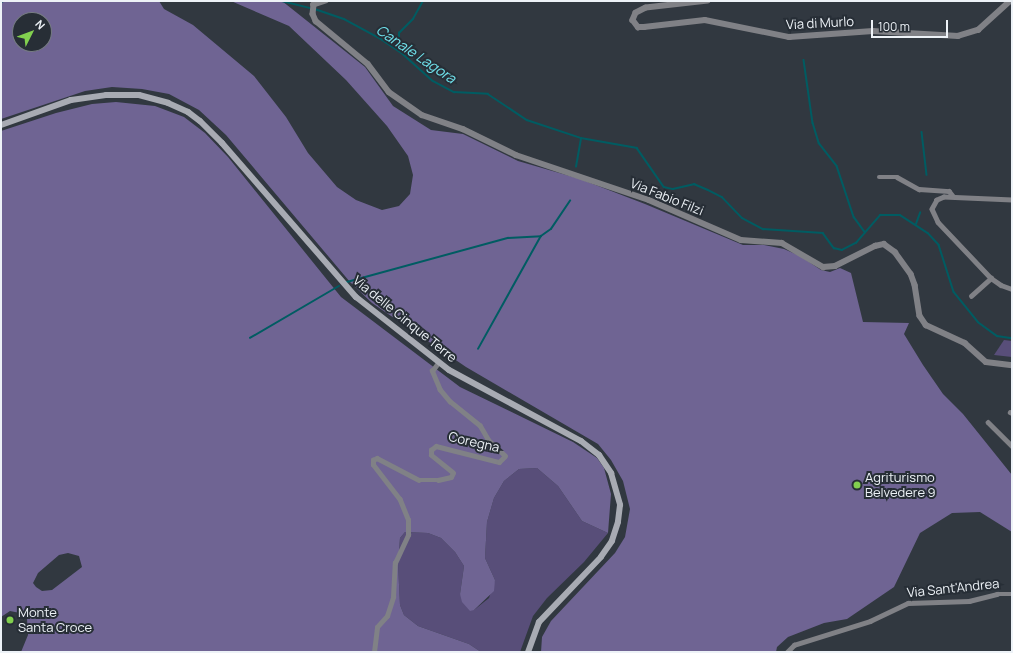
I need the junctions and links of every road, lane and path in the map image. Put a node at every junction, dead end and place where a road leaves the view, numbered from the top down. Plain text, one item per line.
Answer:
1 (326, 1) edge
2 (708, 1) edge
3 (1010, 1) edge
4 (695, 2) edge
5 (1, 125) edge
6 (879, 177) dead end
7 (954, 196) junction
8 (1012, 200) edge
9 (992, 278) junction
10 (1012, 289) edge
11 (971, 296) dead end
12 (438, 362) junction
13 (1012, 365) edge
14 (988, 422) dead end
15 (1012, 446) edge
16 (1012, 594) edge
17 (374, 652) edge
18 (528, 652) edge
19 (787, 652) edge

1 - 13 street, Via Fabio Filzi
2 - 4 street, Via di Murlo
3 - 4 street, Via di Murlo
5 - 12 main road, Via delle Cinque Terre
6 - 7 street
7 - 8 street
7 - 9 street
9 - 10 street
9 - 11 street
12 - 17 street, Coregna
12 - 18 main road, Via delle Cinque Terre
14 - 15 street
16 - 19 street, Via Sant'Andrea

